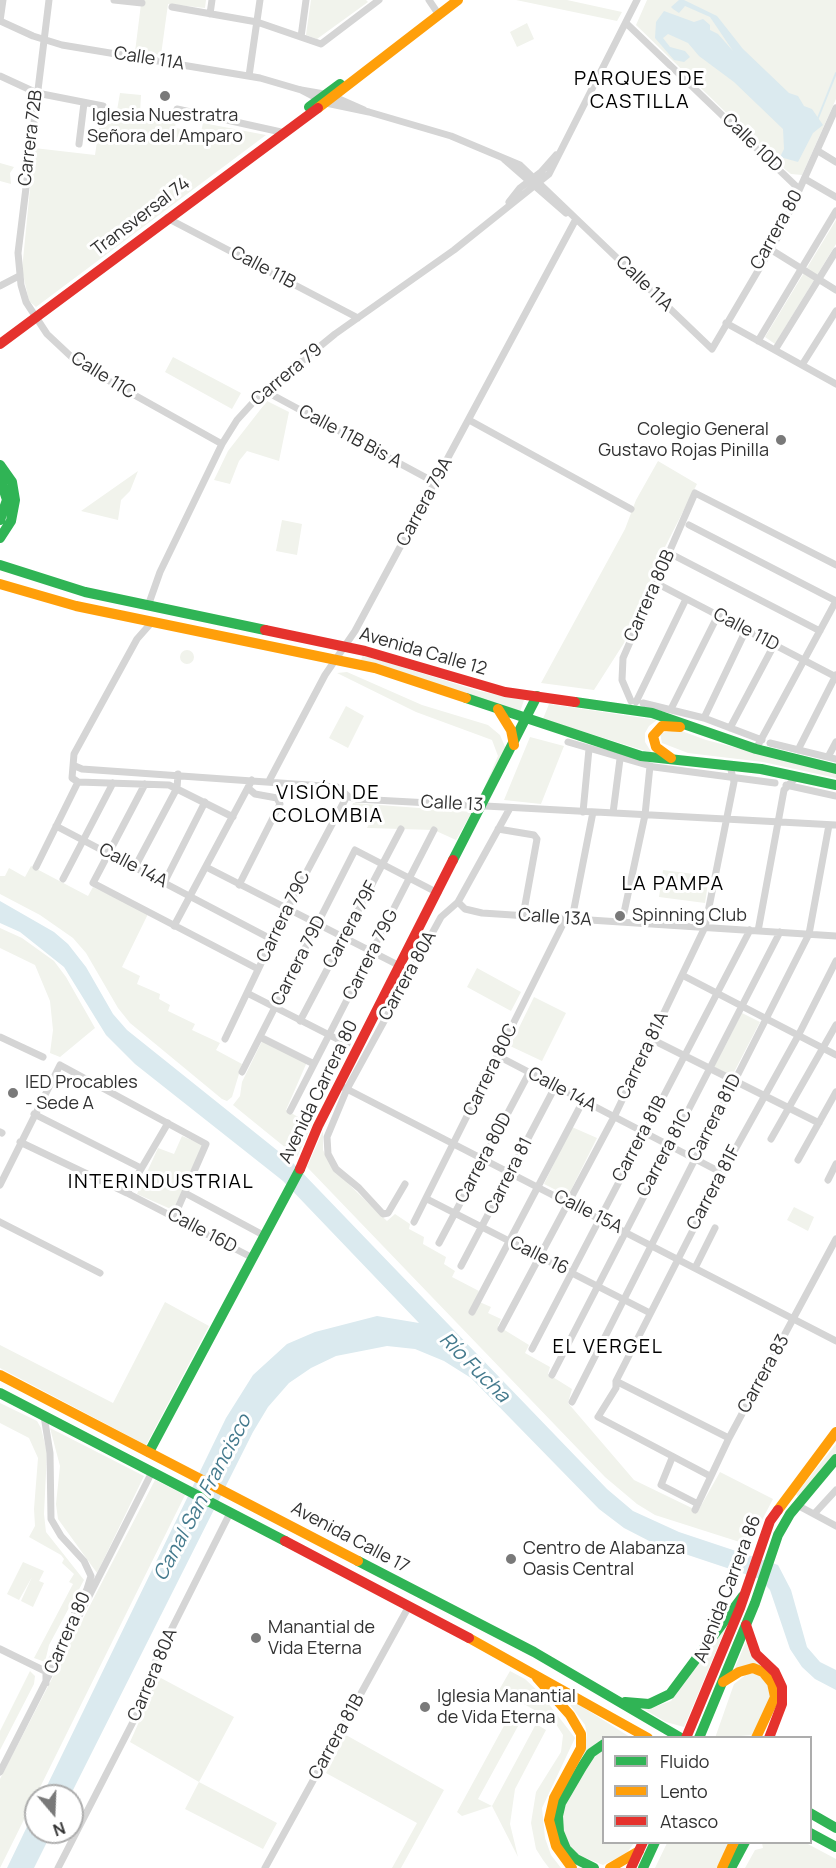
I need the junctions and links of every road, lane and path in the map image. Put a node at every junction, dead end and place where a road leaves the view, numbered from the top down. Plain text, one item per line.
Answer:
1 (3, 0) edge
2 (49, 0) edge
3 (114, 0) edge
4 (212, 0) edge
5 (260, 0) edge
6 (306, 0) edge
7 (429, 0) edge
8 (458, 0) edge
9 (637, 0) edge
10 (376, 1) edge
11 (142, 3) dead end
12 (172, 7) dead end
13 (210, 14) junction
14 (439, 15) junction
15 (0, 21) edge
16 (257, 22) junction
17 (626, 23) junction
18 (301, 37) junction
19 (43, 39) junction
20 (0, 76) edge
21 (249, 76) junction
22 (37, 93) junction
23 (326, 98) junction
24 (84, 103) junction
25 (103, 106) dead end
26 (836, 108) edge
27 (177, 109) dead end
28 (834, 121) edge
29 (282, 132) junction
30 (79, 144) dead end
31 (818, 151) junction
32 (836, 162) edge
33 (805, 179) junction
34 (534, 182) junction
35 (799, 189) junction
36 (836, 197) edge
37 (836, 211) edge
38 (167, 218) junction
39 (576, 219) junction
40 (770, 249) junction
41 (836, 251) edge
42 (801, 268) junction
43 (19, 276) junction
44 (819, 279) junction
45 (0, 286) edge
46 (836, 290) edge
47 (836, 311) edge
48 (34, 318) junction
49 (358, 318) junction
50 (726, 323) junction
51 (758, 341) junction
52 (0, 345) edge
53 (711, 349) joint
54 (775, 350) junction
55 (802, 365) junction
56 (835, 380) edge
57 (265, 392) junction
58 (469, 420) junction
59 (222, 444) junction
60 (0, 465) edge
61 (0, 478) edge
62 (435, 483) junction
63 (631, 509) dead end
64 (0, 520) edge
65 (689, 525) dead end
66 (0, 538) edge
67 (673, 555) dead end
68 (0, 556) edge
69 (0, 565) edge
70 (836, 565) edge
71 (12, 569) junction
72 (656, 583) junction
73 (0, 584) edge
74 (686, 599) junction
75 (836, 601) edge
76 (148, 606) junction
77 (718, 615) junction
78 (136, 619) junction
79 (152, 622) junction
80 (746, 630) junction
81 (820, 632) junction
82 (137, 639) junction
83 (774, 645) junction
84 (345, 646) junction
85 (336, 659) junction
86 (804, 660) junction
87 (836, 676) edge
88 (537, 696) junction
89 (637, 702) junction
90 (498, 709) junction
91 (671, 709) junction
92 (704, 718) junction
93 (526, 719) junction
94 (730, 728) junction
95 (698, 730) junction
96 (568, 742) dead end
97 (836, 742) edge
98 (770, 743) dead end
99 (514, 745) junction
100 (759, 745) junction
101 (589, 749) junction
102 (798, 750) junction
103 (832, 758) edge
104 (620, 759) junction
105 (678, 761) junction
106 (75, 766) junction
107 (650, 766) junction
108 (836, 769) edge
109 (732, 771) junction
110 (178, 774) junction
111 (797, 776) junction
112 (252, 780) junction
113 (269, 781) junction
114 (78, 782) junction
115 (113, 783) junction
116 (775, 783) dead end
117 (145, 784) junction
118 (786, 785) junction
119 (836, 785) edge
120 (177, 788) junction
121 (248, 788) junction
122 (347, 796) junction
123 (836, 796) edge
124 (205, 802) junction
125 (483, 806) junction
126 (510, 808) junction
127 (583, 812) junction
128 (593, 812) junction
129 (613, 813) junction
130 (645, 815) junction
131 (232, 817) junction
132 (726, 819) junction
133 (777, 822) junction
134 (832, 825) edge
135 (57, 826) junction
136 (401, 829) dead end
137 (498, 829) junction
138 (434, 830) dead end
139 (83, 840) junction
140 (109, 854) junction
141 (383, 865) junction
142 (36, 867) dead end
143 (135, 867) junction
144 (206, 867) junction
145 (63, 879) dead end
146 (410, 879) junction
147 (164, 883) junction
148 (239, 885) junction
149 (438, 893) junction
150 (190, 896) junction
151 (458, 902) junction
152 (287, 909) junction
153 (523, 916) junction
154 (569, 919) junction
155 (622, 922) junction
156 (318, 925) junction
157 (174, 926) junction
158 (705, 927) junction
159 (754, 931) junction
160 (780, 932) junction
161 (809, 934) junction
162 (836, 936) edge
163 (346, 939) junction
164 (273, 940) junction
165 (373, 953) junction
166 (836, 961) edge
167 (400, 966) junction
168 (258, 969) junction
169 (682, 975) junction
170 (247, 993) junction
171 (717, 993) junction
172 (741, 1006) junction
173 (275, 1008) junction
174 (766, 1019) junction
175 (300, 1021) junction
176 (836, 1025) edge
177 (329, 1035) junction
178 (798, 1036) junction
179 (0, 1037) edge
180 (260, 1037) junction
181 (225, 1039) dead end
182 (651, 1039) junction
183 (347, 1044) dead end
184 (822, 1048) junction
185 (684, 1055) junction
186 (498, 1056) junction
187 (836, 1056) edge
188 (43, 1057) dead end
189 (314, 1064) junction
190 (710, 1068) junction
191 (242, 1072) dead end
192 (529, 1073) junction
193 (733, 1080) junction
194 (555, 1086) junction
195 (343, 1087) junction
196 (836, 1092) edge
197 (765, 1096) junction
198 (583, 1101) junction
199 (788, 1107) junction
200 (290, 1111) dead end
201 (34, 1114) junction
202 (614, 1117) junction
203 (168, 1123) junction
204 (819, 1123) junction
205 (644, 1132) junction
206 (771, 1139) dead end
207 (20, 1142) junction
208 (454, 1143) junction
209 (669, 1146) junction
210 (484, 1158) junction
211 (694, 1159) junction
212 (798, 1160) dead end
213 (836, 1164) edge
214 (141, 1168) junction
215 (511, 1172) junction
216 (722, 1173) junction
217 (828, 1180) dead end
218 (405, 1184) dead end
219 (0, 1185) edge
220 (538, 1186) junction
221 (184, 1192) junction
222 (128, 1193) junction
223 (427, 1198) junction
224 (568, 1202) junction
225 (456, 1212) junction
226 (174, 1217) junction
227 (599, 1218) junction
228 (0, 1222) edge
229 (414, 1222) dead end
230 (482, 1227) junction
231 (715, 1228) dead end
232 (625, 1231) junction
233 (265, 1236) junction
234 (836, 1239) edge
235 (510, 1241) junction
236 (439, 1243) dead end
237 (653, 1246) junction
238 (540, 1256) junction
239 (253, 1258) junction
240 (678, 1258) junction
241 (461, 1266) dead end
242 (694, 1268) junction
243 (570, 1272) junction
244 (100, 1273) dead end
245 (596, 1286) junction
246 (623, 1299) junction
247 (472, 1312) dead end
248 (650, 1313) junction
249 (794, 1318) junction
250 (501, 1329) dead end
251 (836, 1341) edge
252 (532, 1349) dead end
253 (0, 1375) edge
254 (552, 1376) dead end
255 (616, 1381) junction
256 (0, 1393) edge
257 (572, 1402) dead end
258 (44, 1416) junction
259 (836, 1432) edge
260 (729, 1438) junction
261 (150, 1452) junction
262 (672, 1458) junction
263 (836, 1459) edge
264 (152, 1472) junction
265 (710, 1476) junction
266 (836, 1490) edge
267 (797, 1505) junction
268 (227, 1511) junction
269 (814, 1514) junction
270 (836, 1526) edge
271 (747, 1589) junction
272 (409, 1606) junction
273 (746, 1625) junction
274 (0, 1649) edge
275 (529, 1669) junction
276 (49, 1673) junction
277 (722, 1685) junction
278 (617, 1700) junction
279 (652, 1721) junction
280 (646, 1736) edge
281 (679, 1736) edge
282 (686, 1736) edge
283 (698, 1736) edge
284 (701, 1736) edge
285 (757, 1736) edge
286 (769, 1736) edge
287 (602, 1745) edge
288 (0, 1772) edge
289 (812, 1814) edge
290 (836, 1828) edge
291 (812, 1834) edge
292 (733, 1844) edge
293 (744, 1844) edge
294 (836, 1847) edge
295 (646, 1854) edge
296 (58, 1868) edge
297 (265, 1868) edge
298 (572, 1868) edge
299 (594, 1868) edge
300 (610, 1868) edge
301 (631, 1868) edge
302 (722, 1868) edge
303 (731, 1868) edge

1 - 15 street
2 - 19 street, Carrera 72B
3 - 11 street
4 - 13 street
5 - 16 street
6 - 18 street
7 - 14 street
8 - 14 main road, Transversal 74
9 - 17 street, Carrera 79
10 - 18 street
12 - 13 street
13 - 16 street
14 - 23 main road, Transversal 74
15 - 19 street, Calle 11A
16 - 18 street
16 - 21 street
17 - 34 street, Carrera 79
17 - 35 street, Calle 10D
19 - 21 street, Calle 11A
19 - 22 street, Carrera 72B
20 - 22 street
21 - 23 street, Calle 11A
22 - 24 street
22 - 43 street, Carrera 72B
23 - 29 main road, Transversal 74
23 - 34 street, Calle 11A
24 - 25 street
24 - 30 street
26 - 28 street, Carrera 80
27 - 29 street
28 - 31 street, Carrera 80
29 - 38 main road, Transversal 74
31 - 32 street
31 - 33 street, Carrera 80
33 - 35 street, Carrera 80
33 - 36 street, Calle 10D
34 - 39 street, Calle 11A
34 - 49 street, Carrera 79
35 - 40 street, Carrera 80
37 - 42 street
38 - 48 main road, Transversal 74
38 - 49 street, Calle 11B
39 - 53 street, Calle 11A
39 - 58 street, Carrera 79A
40 - 42 street
40 - 50 street, Carrera 80
41 - 44 street
42 - 44 street
42 - 51 street
43 - 45 street
43 - 48 street, Calle 11C
44 - 46 street
44 - 54 street
47 - 55 street
48 - 52 main road, Transversal 74
48 - 59 street, Calle 11C
49 - 57 street, Carrera 79
50 - 51 street
50 - 53 street, Carrera 80
51 - 54 street
54 - 55 street
55 - 56 street
57 - 59 street, Carrera 79
57 - 62 street, Calle 11B Bis A
58 - 62 street, Carrera 79A
58 - 63 street
59 - 76 street, Carrera 79
60 - 66 main road
61 - 64 main road
62 - 84 street, Carrera 79A
65 - 75 street
67 - 81 street
68 - 71 main road
69 - 71 main road, Avenida Calle 12
70 - 72 street, Carrera 80B
71 - 76 main road, Avenida Calle 12
72 - 74 street, Calle 11D
72 - 89 street, Carrera 80B
73 - 78 main road, Avenida Calle 12
74 - 77 street, Calle 11D
74 - 89 street
75 - 81 street
76 - 84 main road, Avenida Calle 12
77 - 80 street, Calle 11D
77 - 91 street
78 - 79 main road, Avenida Calle 12
78 - 82 street
79 - 82 street
79 - 85 main road, Avenida Calle 12
80 - 83 street, Calle 11D
80 - 92 street
81 - 86 street
82 - 106 street
83 - 86 street, Calle 11D
83 - 94 street
84 - 85 street, Carrera 79A
84 - 88 main road, Avenida Calle 12
85 - 90 main road, Avenida Calle 12
85 - 113 street, Carrera 79A
86 - 87 street, Calle 11D
86 - 100 street
87 - 102 street
88 - 93 main road, Avenida Carrera 80
88 - 95 main road, Avenida Calle 12
89 - 91 street
90 - 93 main road, Avenida Calle 12
90 - 99 main road
91 - 92 street
92 - 94 street
93 - 99 main road, Avenida Carrera 80
93 - 105 main road, Avenida Calle 12
94 - 100 street
95 - 100 main road, Avenida Calle 12
95 - 105 main road
96 - 101 street
97 - 103 street
98 - 102 street
99 - 125 main road, Avenida Carrera 80
100 - 108 main road, Avenida Calle 12
101 - 104 street
101 - 127 street
102 - 103 street
104 - 107 street
104 - 129 street
105 - 109 main road, Avenida Calle 12
106 - 110 street, Calle 13
106 - 114 street
107 - 109 street
107 - 130 street
109 - 111 main road, Avenida Calle 12
109 - 116 street
109 - 132 street, Carrera 81A
110 - 112 street, Calle 13
110 - 120 street
111 - 118 street
111 - 119 main road, Avenida Calle 12
112 - 113 street, Calle 13
112 - 121 street
113 - 122 street, Calle 13
114 - 115 street
114 - 135 street
115 - 117 street
115 - 139 street
117 - 120 street
117 - 140 street
118 - 123 street
118 - 133 street, Carrera 81B
120 - 124 street
120 - 143 street
121 - 131 street
121 - 148 street
122 - 125 street, Calle 13
122 - 152 street, Carrera 79C
124 - 131 street
124 - 147 street
125 - 126 street, Calle 13
125 - 149 main road, Avenida Carrera 80
126 - 127 street, Calle 13
126 - 137 street, Carrera 80A
127 - 128 street, Calle 13
128 - 129 street, Calle 13
128 - 154 street, Carrera 80C
129 - 130 street, Calle 13
130 - 132 street, Calle 13
130 - 155 street
131 - 144 street
132 - 133 street, Calle 13
132 - 158 street, Carrera 81A
133 - 134 street, Calle 13
133 - 159 street, Carrera 81B
134 - 161 street, Carrera 81D
135 - 139 street, Calle 14A
135 - 142 street
136 - 141 street, Carrera 79F
137 - 151 street, Carrera 80A
137 - 153 street
138 - 146 street, Carrera 79G
139 - 140 street, Calle 14A
139 - 145 street
140 - 143 street, Calle 14A
140 - 157 street
141 - 146 street
141 - 156 street, Carrera 79D
141 - 163 street, Carrera 79F
143 - 147 street, Calle 14A
144 - 148 street
144 - 150 street
146 - 149 street
146 - 165 street, Carrera 79G
147 - 150 street, Calle 14A
148 - 152 street
149 - 167 main road, Avenida Carrera 80
150 - 157 street
150 - 164 street, Calle 14A
151 - 153 street, Calle 13A
151 - 195 street, Carrera 80A
152 - 156 street
152 - 164 street, Carrera 79C
153 - 154 street, Calle 13A
154 - 155 street, Calle 13A
154 - 186 street, Carrera 80C
155 - 158 street, Calle 13A
156 - 163 street
156 - 173 street, Carrera 79D
157 - 168 street
158 - 159 street, Calle 13A
158 - 169 street, Carrera 81A
159 - 160 street, Calle 13A
159 - 171 street, Carrera 81B
160 - 161 street, Calle 13A
160 - 172 street, Carrera 81C
161 - 162 street, Calle 13A
161 - 174 street, Carrera 81D
163 - 165 street
163 - 175 street, Carrera 79F
164 - 168 street, Carrera 79C
165 - 167 street
165 - 177 street, Carrera 79G
166 - 178 street, Carrera 81F
167 - 195 main road, Avenida Carrera 80
168 - 170 street, Carrera 79C
169 - 171 street
169 - 182 street, Carrera 81A
170 - 173 street
170 - 181 street, Carrera 79C
171 - 172 street
171 - 185 street, Carrera 81B
172 - 174 street
172 - 190 street, Carrera 81C
173 - 175 street
173 - 180 street, Carrera 79D
174 - 178 street
174 - 193 street, Carrera 81D
175 - 177 street
176 - 184 street
177 - 183 street
177 - 189 street, Carrera 79G
178 - 184 street
178 - 197 street, Carrera 81F
179 - 188 street
180 - 189 street
180 - 191 street, Carrera 79D
182 - 185 street
182 - 202 street, Carrera 81A
184 - 187 street
184 - 199 street
185 - 190 street
185 - 205 street, Carrera 81B
186 - 192 street, Calle 14A
186 - 208 street, Carrera 80C
189 - 200 street, Carrera 79G
190 - 193 street
190 - 209 street, Carrera 81C
192 - 194 street, Calle 14A
192 - 210 street, Carrera 80D
193 - 197 street
193 - 211 street, Carrera 81D
194 - 198 street, Calle 14A
194 - 215 street, Carrera 81
195 - 208 street, Calle 15A
195 - 218 street, Carrera 80A
195 - 233 main road, Avenida Carrera 80
196 - 204 street
197 - 199 street
197 - 216 street, Carrera 81F
198 - 202 street, Calle 14A
198 - 220 street
199 - 204 street
199 - 206 street
201 - 203 street
201 - 207 street
201 - 214 street
202 - 205 street, Calle 14A
202 - 224 street, Carrera 81A
203 - 214 street
203 - 221 street
204 - 212 street
205 - 209 street, Calle 14A
205 - 227 street, Carrera 81B
207 - 219 street
207 - 222 street, Calle 16D
208 - 210 street, Calle 15A
208 - 223 street, Carrera 80C
209 - 211 street, Calle 14A
209 - 232 street, Carrera 81C
210 - 215 street, Calle 15A
210 - 225 street, Carrera 80D
211 - 216 street, Calle 14A
211 - 237 street, Carrera 81D
213 - 217 street
214 - 222 street
215 - 220 street, Calle 15A
215 - 230 street, Carrera 81
216 - 240 street, Carrera 81F
220 - 224 street, Calle 15A
220 - 235 street
221 - 226 street
221 - 233 street
222 - 226 street, Calle 16D
223 - 225 street, Calle 16
223 - 229 street, Carrera 80C
224 - 227 street, Calle 15A
224 - 238 street, Carrera 81A
225 - 230 street, Calle 16
225 - 236 street, Carrera 80D
226 - 239 street, Calle 16D
227 - 232 street, Calle 15A
227 - 243 street, Carrera 81B
228 - 244 street
230 - 235 street, Calle 16
230 - 241 street, Carrera 81
231 - 242 street
232 - 237 street, Calle 15A
232 - 245 street, Carrera 81C
233 - 239 main road, Avenida Carrera 80
234 - 249 street, Carrera 83
235 - 238 street, Calle 16
235 - 247 street
237 - 240 street, Calle 15A
237 - 246 street, Carrera 81D
238 - 243 street, Calle 16
238 - 250 street, Carrera 81A
239 - 261 main road, Avenida Carrera 80
240 - 242 street, Calle 15A
240 - 248 street, Carrera 81F
242 - 249 street, Calle 15A
243 - 245 street, Calle 16
243 - 252 street, Carrera 81B
245 - 246 street, Calle 16
245 - 254 street, Carrera 81C
246 - 248 street, Calle 16
246 - 257 street, Carrera 81D
248 - 255 street, Carrera 81F
249 - 251 street, Calle 15A
249 - 260 street, Carrera 83
253 - 261 main road, Avenida Calle 17
255 - 260 street
255 - 262 street, Carrera 81F
256 - 258 main road, Avenida Calle 17
258 - 264 main road, Avenida Calle 17
258 - 276 street, Carrera 80
259 - 271 main road, Avenida Carrera 86
260 - 265 street, Carrera 83
261 - 278 main road, Avenida Calle 17
262 - 265 street
262 - 265 street, Carrera 83
263 - 267 main road, Avenida Carrera 86
264 - 268 main road, Avenida Calle 17
264 - 276 street, Carrera 80
266 - 269 street
267 - 269 street
267 - 273 main road, Avenida Carrera 86
268 - 272 main road, Avenida Calle 17
268 - 296 street, Carrera 80A
269 - 270 street
271 - 278 main road
271 - 282 main road, Avenida Carrera 86
272 - 275 main road, Avenida Calle 17
272 - 297 street, Carrera 81B
273 - 277 main road, Avenida Carrera 86
273 - 286 main road
274 - 276 street
275 - 280 main road, Avenida Calle 17
275 - 298 main road
276 - 288 street, Carrera 80
277 - 284 main road, Avenida Carrera 86
277 - 285 main road
278 - 279 main road, Avenida Calle 17
279 - 281 main road, Avenida Calle 17
279 - 283 main road
287 - 299 main road
289 - 290 main road
291 - 294 main road
292 - 302 main road
293 - 303 main road
295 - 300 main road
295 - 301 main road

